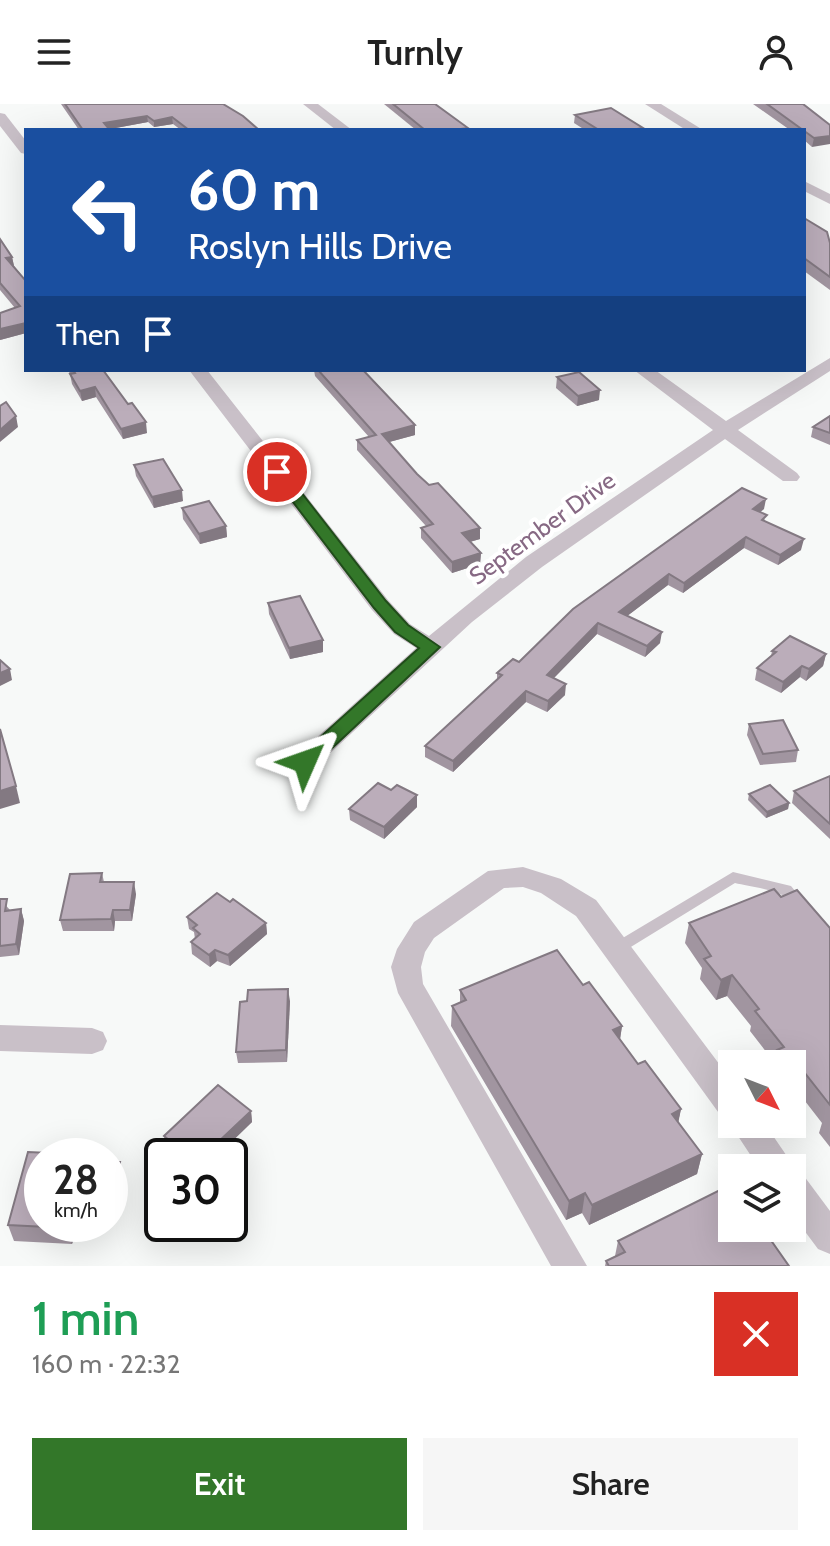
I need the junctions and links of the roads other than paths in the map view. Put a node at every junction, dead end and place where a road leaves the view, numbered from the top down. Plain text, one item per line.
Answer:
1 (310, 104) edge
2 (652, 104) edge
3 (0, 117) edge
4 (342, 128) edge
5 (693, 128) edge
6 (24, 147) edge
7 (806, 186) edge
8 (830, 200) edge
9 (830, 363) edge
10 (200, 372) edge
11 (646, 372) edge
12 (727, 430) junction
13 (790, 477) dead end
14 (431, 647) junction
15 (305, 762) dead end
16 (813, 920) edge
17 (616, 949) junction
18 (0, 1038) edge
19 (92, 1041) dead end
20 (718, 1087) edge
21 (806, 1206) edge
22 (830, 1238) edge
23 (570, 1266) edge

1 - 4 street
2 - 5 street
3 - 6 street
7 - 8 street
9 - 12 street, September Drive
10 - 14 street
11 - 12 street
12 - 13 street
12 - 14 street, September Drive
14 - 15 street, September Drive
16 - 17 lane
17 - 20 street
17 - 23 street
18 - 19 street
21 - 22 street

